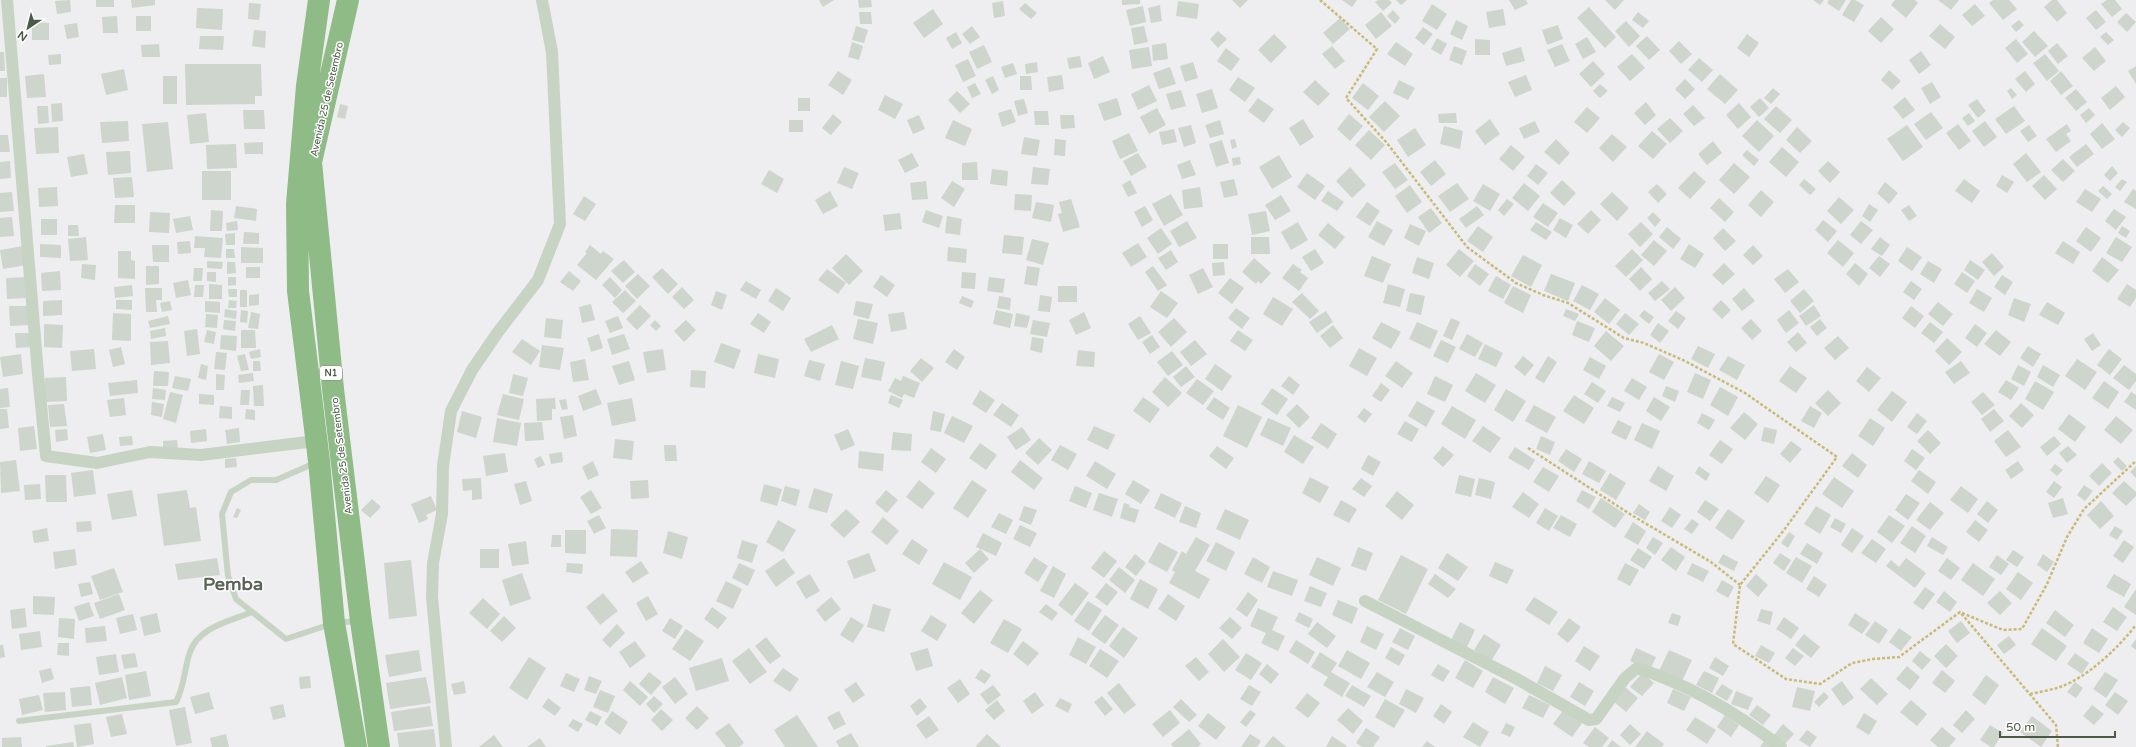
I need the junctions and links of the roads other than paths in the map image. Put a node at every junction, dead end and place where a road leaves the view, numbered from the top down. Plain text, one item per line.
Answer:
1 (7, 0) edge
2 (319, 0) edge
3 (348, 0) edge
4 (542, 0) edge
5 (318, 451) junction
6 (1365, 601) dead end
7 (252, 612) junction
8 (361, 621) junction
9 (334, 623) junction
10 (19, 721) dead end
11 (356, 747) edge
12 (379, 747) edge
13 (446, 747) edge
14 (1781, 747) edge

1 - 5 street
2 - 5 highway, Avenida 25 de Setembro / N1
3 - 8 highway, Avenida 25 de Setembro / N1
4 - 13 street
5 - 7 lane
5 - 9 highway, Avenida 25 de Setembro / N1
6 - 14 street
7 - 9 lane
7 - 10 lane
8 - 9 lane
8 - 12 highway, Avenida 25 de Setembro / N1
9 - 11 highway, Avenida 25 de Setembro / N1

